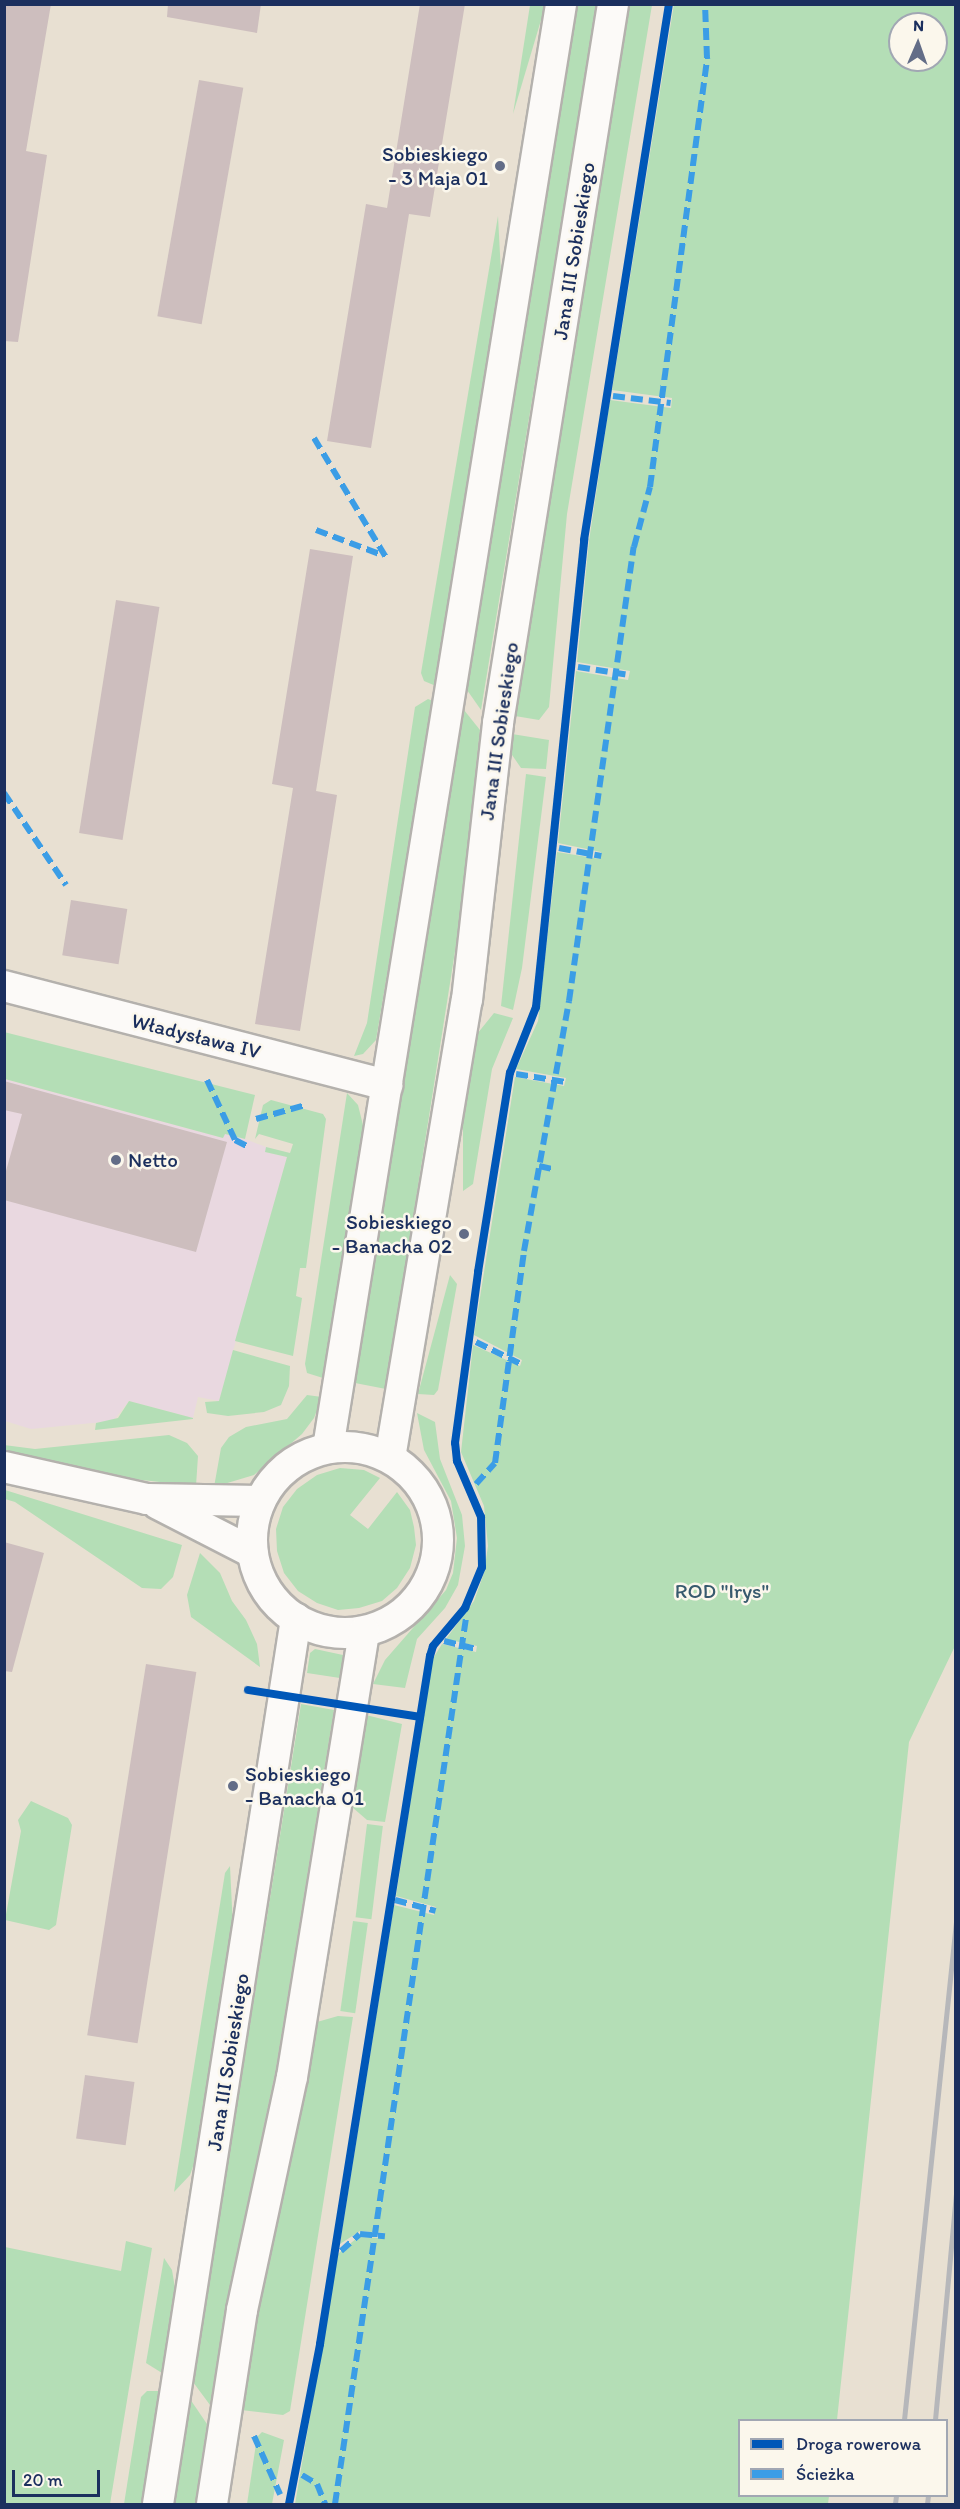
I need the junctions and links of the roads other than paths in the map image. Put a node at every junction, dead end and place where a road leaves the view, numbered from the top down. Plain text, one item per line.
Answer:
1 (561, 4) edge
2 (613, 4) edge
3 (4, 986) edge
4 (387, 1085) junction
5 (328, 1448) junction
6 (390, 1458) junction
7 (4, 1467) edge
8 (147, 1499) junction
9 (260, 1501) junction
10 (252, 1552) junction
11 (296, 1619) junction
12 (364, 1632) junction
13 (158, 2505) edge
14 (212, 2505) edge

1 - 4 street
2 - 6 street, Jana III Sobieskiego
3 - 4 street, Władysława IV
4 - 5 street
5 - 6 street
5 - 9 street
6 - 12 street
7 - 8 street
8 - 9 street
8 - 10 street
9 - 10 street
10 - 11 street
11 - 12 street
11 - 13 street, Jana III Sobieskiego
12 - 14 street

